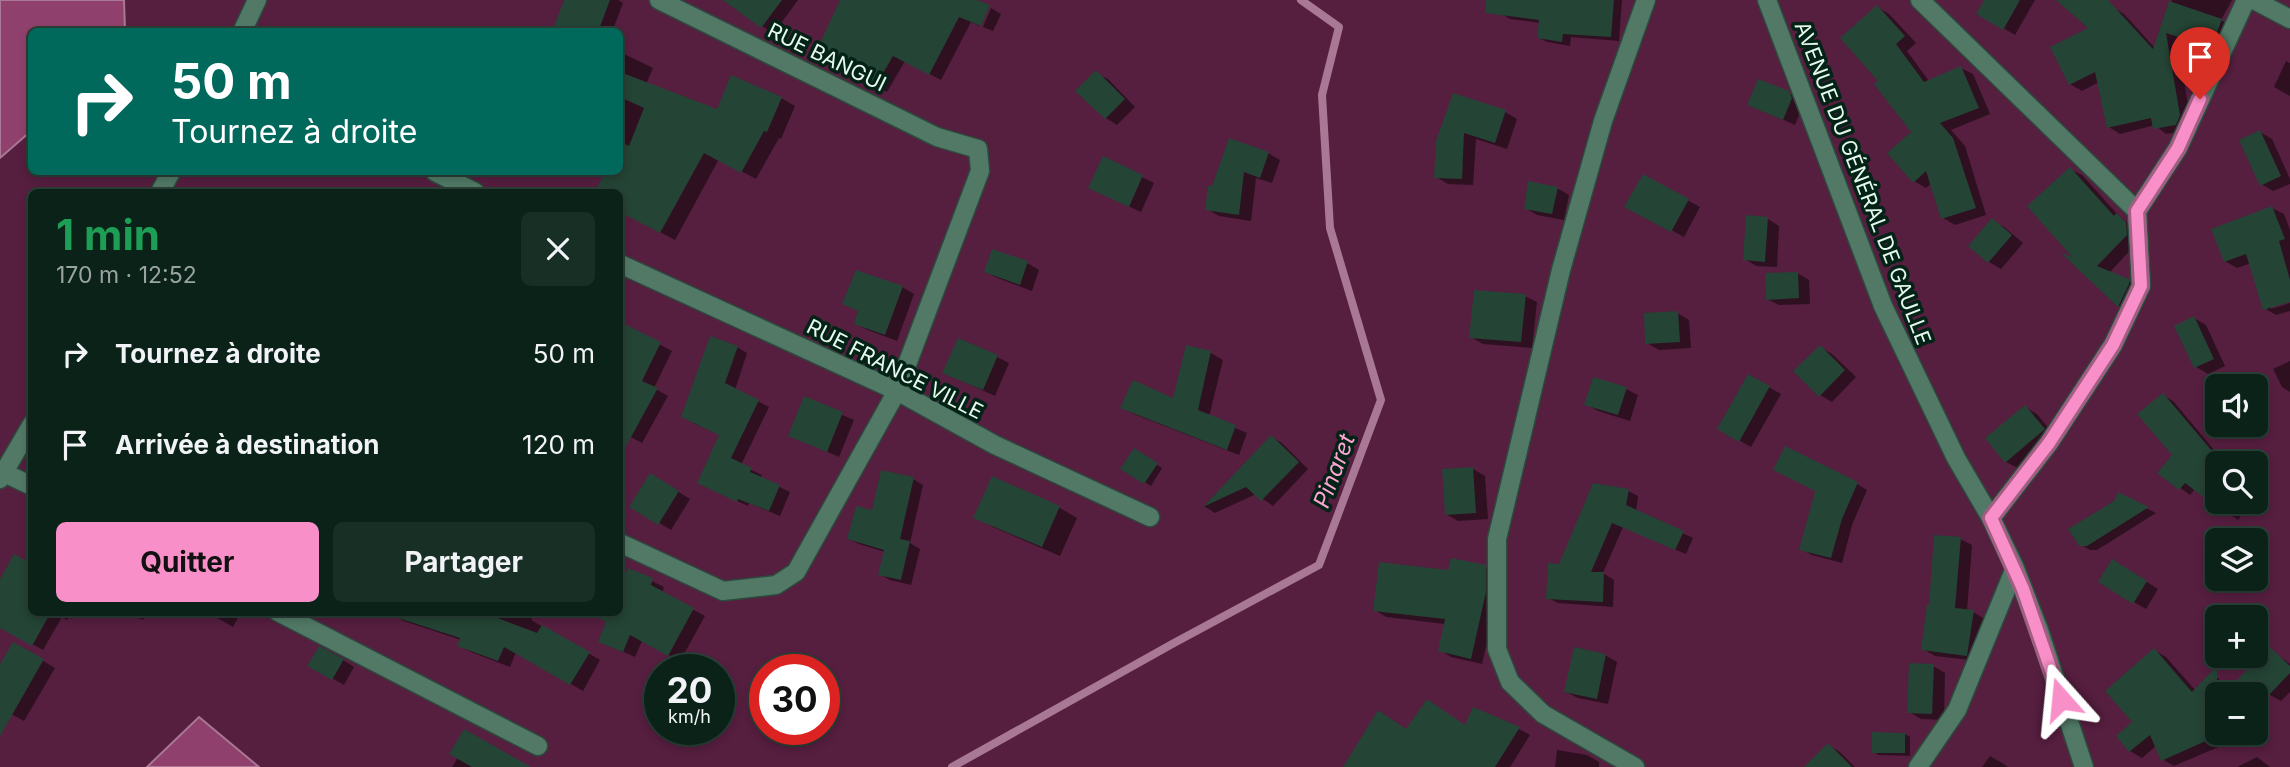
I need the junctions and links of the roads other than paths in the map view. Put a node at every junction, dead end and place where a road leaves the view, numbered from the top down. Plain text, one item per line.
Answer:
1 (257, 0) edge
2 (659, 0) edge
3 (1646, 0) edge
4 (1767, 0) edge
5 (1920, 0) edge
6 (2246, 0) edge
7 (2254, 0) edge
8 (2290, 19) edge
9 (244, 28) edge
10 (441, 175) edge
11 (469, 189) edge
12 (2137, 211) junction
13 (623, 265) edge
14 (897, 391) junction
15 (28, 430) edge
16 (1, 474) edge
17 (28, 484) edge
18 (1150, 517) dead end
19 (1991, 518) junction
20 (623, 544) edge
21 (2015, 568) junction
22 (286, 616) edge
23 (538, 746) dead end
24 (1635, 767) edge
25 (1918, 767) edge
26 (2084, 767) edge

1 - 9 street
2 - 14 street, RUE BANGUI
3 - 24 street
4 - 19 street, AVENUE DU GÉNÉRAL DE GAULLE
5 - 12 street
6 - 12 street
7 - 8 street
10 - 11 street
12 - 19 street
13 - 14 street, RUE FRANCE VILLE
14 - 18 street, RUE FRANCE VILLE
14 - 20 street
15 - 16 street
16 - 17 street
19 - 21 street, AVENUE DU GÉNÉRAL DE GAULLE
21 - 25 street
21 - 26 street, AVENUE DU GÉNÉRAL DE GAULLE
22 - 23 street

